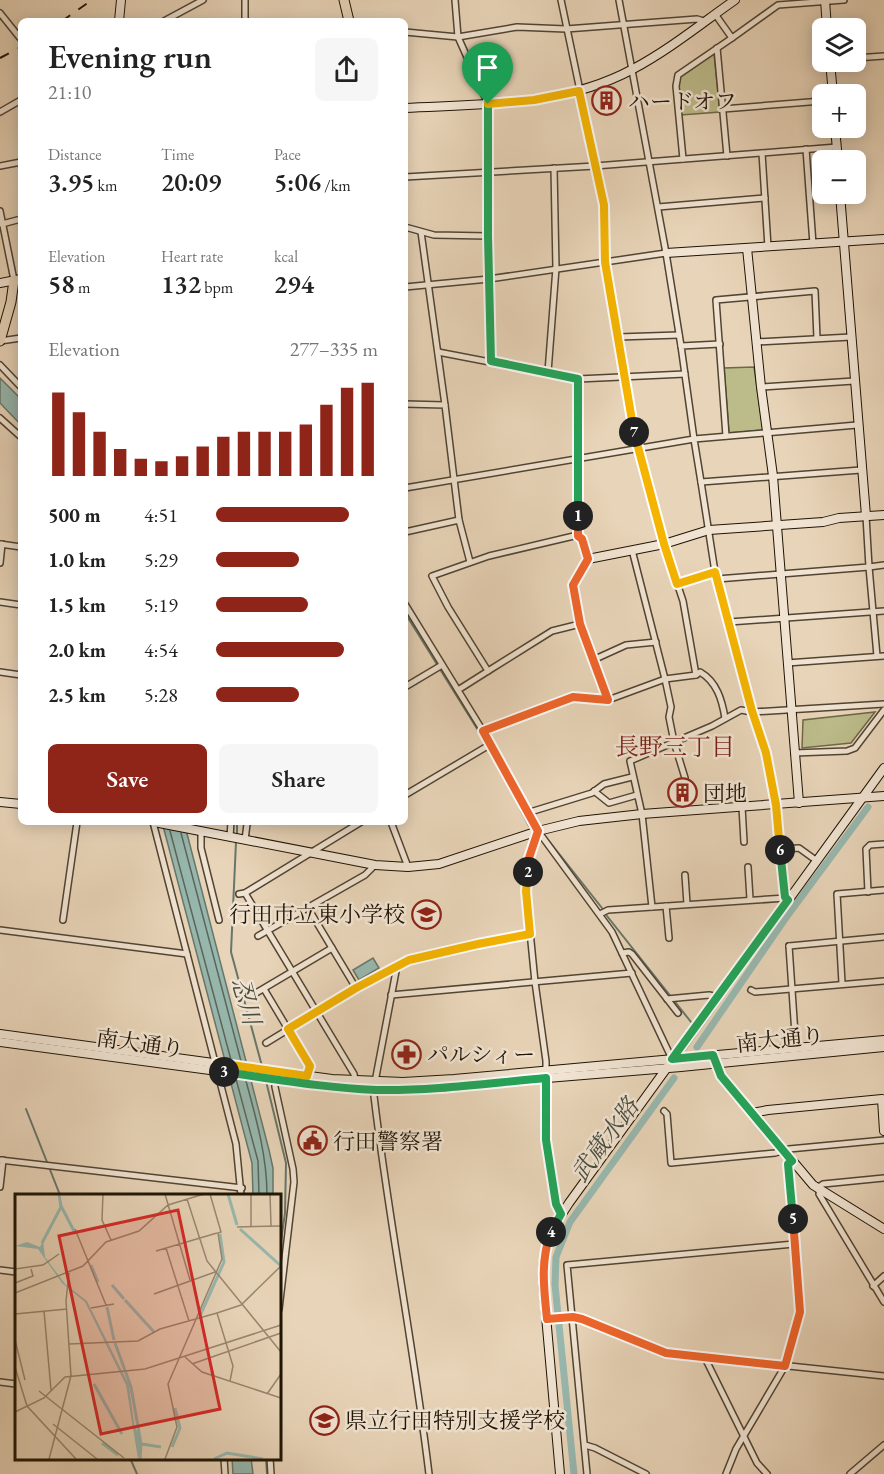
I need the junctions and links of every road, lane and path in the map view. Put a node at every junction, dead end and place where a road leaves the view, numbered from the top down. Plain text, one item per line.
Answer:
1 (121, 0) edge
2 (203, 0) edge
3 (245, 0) edge
4 (344, 0) edge
5 (455, 0) edge
6 (561, 0) edge
7 (619, 0) edge
8 (735, 0) edge
9 (843, 0) edge
10 (825, 1) edge
11 (0, 13) edge
12 (715, 14) junction
13 (119, 18) edge
14 (170, 18) edge
15 (246, 18) edge
16 (348, 18) edge
17 (826, 18) edge
18 (704, 21) junction
19 (623, 24) junction
20 (566, 29) junction
21 (408, 32) edge
22 (18, 36) edge
23 (459, 37) junction
24 (732, 38) junction
25 (717, 48) junction
26 (884, 56) edge
27 (866, 57) edge
28 (632, 70) junction
29 (579, 91) junction
30 (18, 102) edge
31 (812, 102) edge
32 (488, 104) junction
33 (408, 108) edge
34 (723, 109) junction
35 (0, 112) edge
36 (837, 138) edge
37 (837, 147) junction
38 (806, 150) junction
39 (837, 150) edge
40 (762, 153) junction
41 (727, 156) junction
42 (683, 159) junction
43 (650, 162) junction
44 (18, 163) edge
45 (0, 166) edge
46 (595, 166) junction
47 (554, 168) junction
48 (488, 172) junction
49 (408, 177) edge
50 (765, 198) junction
51 (841, 204) edge
52 (658, 207) junction
53 (0, 211) edge
54 (18, 220) edge
55 (1, 224) edge
56 (408, 228) edge
57 (422, 232) junction
58 (488, 236) junction
59 (884, 239) edge
60 (843, 242) junction
61 (813, 244) junction
62 (768, 247) junction
63 (747, 248) junction
64 (666, 253) junction
65 (605, 262) junction
66 (556, 268) junction
67 (18, 279) edge
68 (489, 279) junction
69 (0, 283) edge
70 (428, 285) junction
71 (408, 287) edge
72 (751, 297) junction
73 (679, 335) junction
74 (618, 337) junction
75 (851, 337) junction
76 (18, 338) edge
77 (817, 338) junction
78 (0, 341) edge
79 (756, 342) junction
80 (720, 344) junction
81 (681, 346) junction
82 (438, 352) junction
83 (491, 361) junction
84 (0, 365) edge
85 (548, 372) junction
86 (685, 374) junction
87 (625, 378) junction
88 (578, 379) junction
89 (854, 381) junction
90 (18, 384) edge
91 (761, 387) junction
92 (408, 404) edge
93 (445, 405) junction
94 (0, 418) edge
95 (857, 426) junction
96 (768, 433) junction
97 (18, 434) edge
98 (726, 436) junction
99 (694, 439) junction
100 (637, 448) junction
101 (578, 460) junction
102 (861, 470) junction
103 (773, 476) junction
104 (453, 479) junction
105 (701, 482) junction
106 (408, 487) edge
107 (884, 515) edge
108 (866, 516) junction
109 (459, 520) junction
110 (777, 526) junction
111 (408, 531) edge
112 (709, 531) junction
113 (578, 536) junction
114 (1, 544) edge
115 (664, 544) junction
116 (18, 547) edge
117 (632, 550) junction
118 (588, 559) junction
119 (470, 562) junction
120 (0, 563) edge
121 (884, 565) edge
122 (869, 567) junction
123 (780, 573) junction
124 (716, 575) junction
125 (677, 584) junction
126 (0, 602) edge
127 (18, 605) edge
128 (408, 609) edge
129 (884, 611) edge
130 (873, 612) junction
131 (784, 618) junction
132 (729, 622) junction
133 (580, 624) junction
134 (656, 642) junction
135 (877, 656) junction
136 (884, 656) edge
137 (593, 660) junction
138 (787, 663) junction
139 (440, 666) junction
140 (488, 671) junction
141 (0, 672) edge
142 (18, 675) edge
143 (696, 675) junction
144 (665, 679) junction
145 (408, 685) edge
146 (458, 690) junction
147 (608, 700) junction
148 (884, 704) edge
149 (790, 709) junction
150 (884, 710) edge
151 (752, 711) junction
152 (725, 718) junction
153 (483, 731) junction
154 (674, 742) junction
155 (489, 746) junction
156 (794, 753) junction
157 (884, 768) edge
158 (632, 777) junction
159 (685, 778) dead end
160 (594, 791) junction
161 (408, 793) edge
162 (637, 795) junction
163 (884, 796) edge
164 (862, 798) junction
165 (0, 802) edge
166 (799, 803) junction
167 (18, 804) edge
168 (776, 805) junction
169 (742, 807) junction
170 (527, 813) junction
171 (642, 814) junction
172 (77, 825) edge
173 (156, 825) edge
174 (170, 825) edge
175 (231, 825) edge
176 (247, 825) edge
177 (350, 825) edge
178 (392, 825) edge
179 (196, 830) junction
180 (538, 831) junction
181 (230, 837) junction
182 (245, 840) junction
183 (744, 842) dead end
184 (884, 844) edge
185 (780, 849) junction
186 (311, 852) junction
187 (816, 861) junction
188 (375, 865) junction
189 (408, 867) junction
190 (748, 867) dead end
191 (685, 874) dead end
192 (884, 890) edge
193 (868, 892) junction
194 (750, 899) junction
195 (786, 899) junction
196 (687, 904) junction
197 (666, 906) junction
198 (652, 907) junction
199 (308, 908) junction
200 (600, 914) junction
201 (63, 920) dead end
202 (219, 920) dead end
203 (0, 930) edge
204 (266, 932) junction
205 (530, 934) junction
206 (258, 936) dead end
207 (884, 937) edge
208 (669, 938) dead end
209 (840, 941) junction
210 (332, 948) junction
211 (622, 953) junction
212 (187, 954) junction
213 (397, 966) junction
214 (292, 971) junction
215 (632, 973) junction
216 (884, 981) edge
217 (535, 982) junction
218 (842, 983) junction
219 (356, 988) junction
220 (791, 988) junction
221 (264, 989) junction
222 (751, 990) dead end
223 (256, 993) dead end
224 (391, 995) junction
225 (718, 996) junction
226 (670, 999) junction
227 (316, 1012) junction
228 (678, 1013) dead end
229 (288, 1029) junction
230 (0, 1034) edge
231 (884, 1040) edge
232 (0, 1042) edge
233 (266, 1043) dead end
234 (884, 1047) edge
235 (796, 1051) junction
236 (672, 1059) junction
237 (715, 1060) junction
238 (220, 1068) junction
239 (666, 1068) junction
240 (264, 1074) junction
241 (546, 1075) junction
242 (307, 1076) junction
243 (355, 1081) junction
244 (374, 1086) junction
245 (883, 1099) edge
246 (664, 1111) dead end
247 (752, 1113) junction
248 (884, 1131) edge
249 (884, 1140) edge
250 (784, 1150) junction
251 (2, 1160) edge
252 (792, 1161) junction
253 (884, 1178) edge
254 (0, 1187) edge
255 (242, 1188) junction
256 (820, 1190) junction
257 (241, 1194) edge
258 (561, 1214) junction
259 (884, 1229) edge
260 (794, 1244) junction
261 (0, 1270) edge
262 (15, 1272) edge
263 (884, 1276) edge
264 (873, 1286) junction
265 (280, 1301) edge
266 (884, 1302) edge
267 (573, 1317) junction
268 (550, 1319) junction
269 (705, 1358) junction
270 (785, 1366) junction
271 (884, 1376) edge
272 (0, 1382) edge
273 (15, 1384) edge
274 (743, 1436) junction
275 (585, 1445) junction
276 (884, 1445) edge
277 (224, 1459) edge
278 (270, 1459) edge
279 (225, 1474) edge
280 (271, 1474) edge
281 (429, 1474) edge
282 (560, 1474) edge
283 (587, 1474) edge
284 (646, 1474) edge
285 (726, 1474) edge
286 (767, 1474) edge
287 (850, 1474) edge

1 - 13 street
2 - 14 street
3 - 15 street
4 - 16 main road
5 - 23 street
6 - 20 street
7 - 19 street
8 - 12 street
9 - 10 street
10 - 17 street
10 - 24 street
11 - 22 street
12 - 18 street
12 - 24 street
18 - 19 street
18 - 28 street
19 - 20 street
19 - 28 street
20 - 23 street
20 - 29 street
21 - 23 street
23 - 32 street
24 - 25 street
25 - 34 street
25 - 42 street
26 - 27 street
28 - 29 street
28 - 43 street
29 - 32 street
29 - 46 street
30 - 35 street
31 - 34 street
32 - 33 street
32 - 48 street
34 - 41 street
36 - 37 street
37 - 38 street
37 - 39 street
38 - 40 street
38 - 61 street
40 - 41 street
40 - 50 street
41 - 42 street
42 - 43 street
43 - 46 street
43 - 52 street
44 - 45 street
46 - 47 street
46 - 65 street
47 - 48 street
47 - 66 street
48 - 49 street
48 - 58 street
50 - 52 street
50 - 62 street
51 - 60 street
52 - 64 street
53 - 55 street
54 - 55 street
55 - 67 street
56 - 57 street
57 - 58 street
57 - 70 street
58 - 68 street
59 - 60 street
60 - 61 street
60 - 75 street
61 - 62 street
62 - 63 street
63 - 64 street
63 - 72 street
64 - 65 street
64 - 73 street
65 - 66 street
65 - 74 street
66 - 68 street
66 - 85 street
67 - 69 street
67 - 78 main road
68 - 70 street
68 - 83 street
70 - 71 street
70 - 82 street
72 - 77 street
72 - 79 street
72 - 80 street
73 - 74 street
73 - 81 street
74 - 87 street
75 - 77 street
75 - 89 street
76 - 78 street
77 - 79 street
79 - 91 street
80 - 81 street
80 - 98 street
81 - 86 street
82 - 83 street
82 - 93 street
83 - 85 street
84 - 90 street
85 - 88 street
86 - 87 street
86 - 99 street
87 - 88 street
87 - 100 street
88 - 101 street
89 - 91 street
89 - 95 street
91 - 96 street
92 - 93 street
93 - 104 street
94 - 97 street
95 - 96 street
95 - 102 street
96 - 98 street
96 - 103 street
98 - 99 street
99 - 100 street
99 - 105 street
100 - 101 street
100 - 115 street
101 - 104 street
101 - 113 street
102 - 103 street
102 - 108 street
103 - 105 street
103 - 110 street
104 - 106 street
104 - 109 street
105 - 112 street
107 - 108 street
108 - 110 street
108 - 122 street
109 - 111 street
109 - 119 street
110 - 112 street
110 - 123 street
112 - 115 street
112 - 124 street
113 - 118 street
113 - 119 street
114 - 116 street
114 - 120 street
115 - 117 street
115 - 125 street
117 - 118 street
117 - 134 street
118 - 133 street
119 - 140 street
121 - 122 street
122 - 123 street
122 - 130 street
123 - 124 street
123 - 131 street
124 - 125 street
124 - 132 street
125 - 143 street
126 - 127 street
128 - 139 street
129 - 130 street
130 - 131 street
130 - 135 street
131 - 132 street
131 - 138 street
132 - 151 street
133 - 137 street
133 - 140 street
134 - 137 street
134 - 144 street
135 - 136 street
135 - 138 street
137 - 147 street
138 - 149 street
139 - 145 street
139 - 146 street
140 - 146 street
141 - 142 street
143 - 144 street
143 - 152 street
144 - 147 street
144 - 154 street
146 - 153 street
147 - 153 street
148 - 149 street
149 - 151 street
149 - 156 street
150 - 156 street
151 - 152 street
151 - 168 street
152 - 154 street
153 - 155 street
154 - 158 street
154 - 159 street
155 - 161 street
155 - 170 street
156 - 166 street
157 - 164 street
158 - 160 street
158 - 162 street
160 - 162 street
160 - 170 street
162 - 171 street
163 - 164 street
164 - 166 street
164 - 187 street
165 - 167 street
166 - 168 street
168 - 169 street
168 - 185 street
169 - 171 street
169 - 183 street
170 - 180 street
171 - 180 street
171 - 198 street
172 - 201 street
173 - 212 street
174 - 179 street
175 - 181 street
176 - 182 street
177 - 186 street
178 - 189 street
179 - 181 street
179 - 202 street
180 - 189 street
180 - 200 street
180 - 205 street
181 - 182 street
182 - 186 street
184 - 193 street
185 - 187 street
185 - 195 street
186 - 188 street
186 - 204 street
187 - 195 street
188 - 189 street
188 - 199 street
190 - 194 street
191 - 196 street
192 - 193 street
193 - 209 street
194 - 195 street
194 - 196 street
195 - 225 street
196 - 197 street
197 - 198 street
197 - 208 street
198 - 200 street
199 - 204 street
199 - 210 street
200 - 211 street
203 - 212 street
204 - 206 street
204 - 214 street
205 - 213 street
205 - 217 street
207 - 209 street
209 - 218 street
209 - 220 street
210 - 214 street
210 - 219 street
211 - 215 street
211 - 226 street
212 - 238 street
213 - 219 street
213 - 224 street
214 - 221 street
214 - 227 street
215 - 217 street
215 - 236 street
216 - 218 street
217 - 224 street
217 - 241 street
218 - 220 street
219 - 227 street
220 - 222 street
220 - 235 street
221 - 223 street
221 - 229 street
224 - 244 street
225 - 226 street
225 - 236 street
226 - 228 street
227 - 229 street
227 - 243 street
229 - 233 street
229 - 242 street
230 - 238 street, 南大通り
231 - 235 street, 南大通り
232 - 238 street, 南大通り
234 - 235 street, 南大通り
235 - 237 street, 南大通り
236 - 237 street, 南大通り
236 - 239 street
236 - 241 street, 南大通り
237 - 239 street, 南大通り
237 - 247 street
238 - 240 street, 南大通り
238 - 255 street
239 - 241 street, 南大通り
239 - 258 street
240 - 242 street, 南大通り
240 - 244 street, 南大通り
240 - 265 street
241 - 244 street, 南大通り
241 - 258 street
242 - 243 street, 南大通り
243 - 244 street, 南大通り
244 - 281 street
245 - 247 street
245 - 248 street
246 - 250 street
247 - 250 street
249 - 250 street
250 - 252 street
251 - 254 street
251 - 255 street
252 - 256 street
252 - 260 street
253 - 256 street
255 - 257 street
256 - 259 street
256 - 264 street
258 - 268 street
260 - 267 street
260 - 270 street
261 - 262 street
263 - 264 street
264 - 266 street
267 - 268 street
267 - 269 street
267 - 275 street
268 - 282 street
269 - 270 street
269 - 274 street
270 - 271 street
270 - 274 street
272 - 273 street
274 - 285 street
274 - 286 street
275 - 283 street
275 - 284 street
276 - 287 street
277 - 279 street
278 - 280 street

